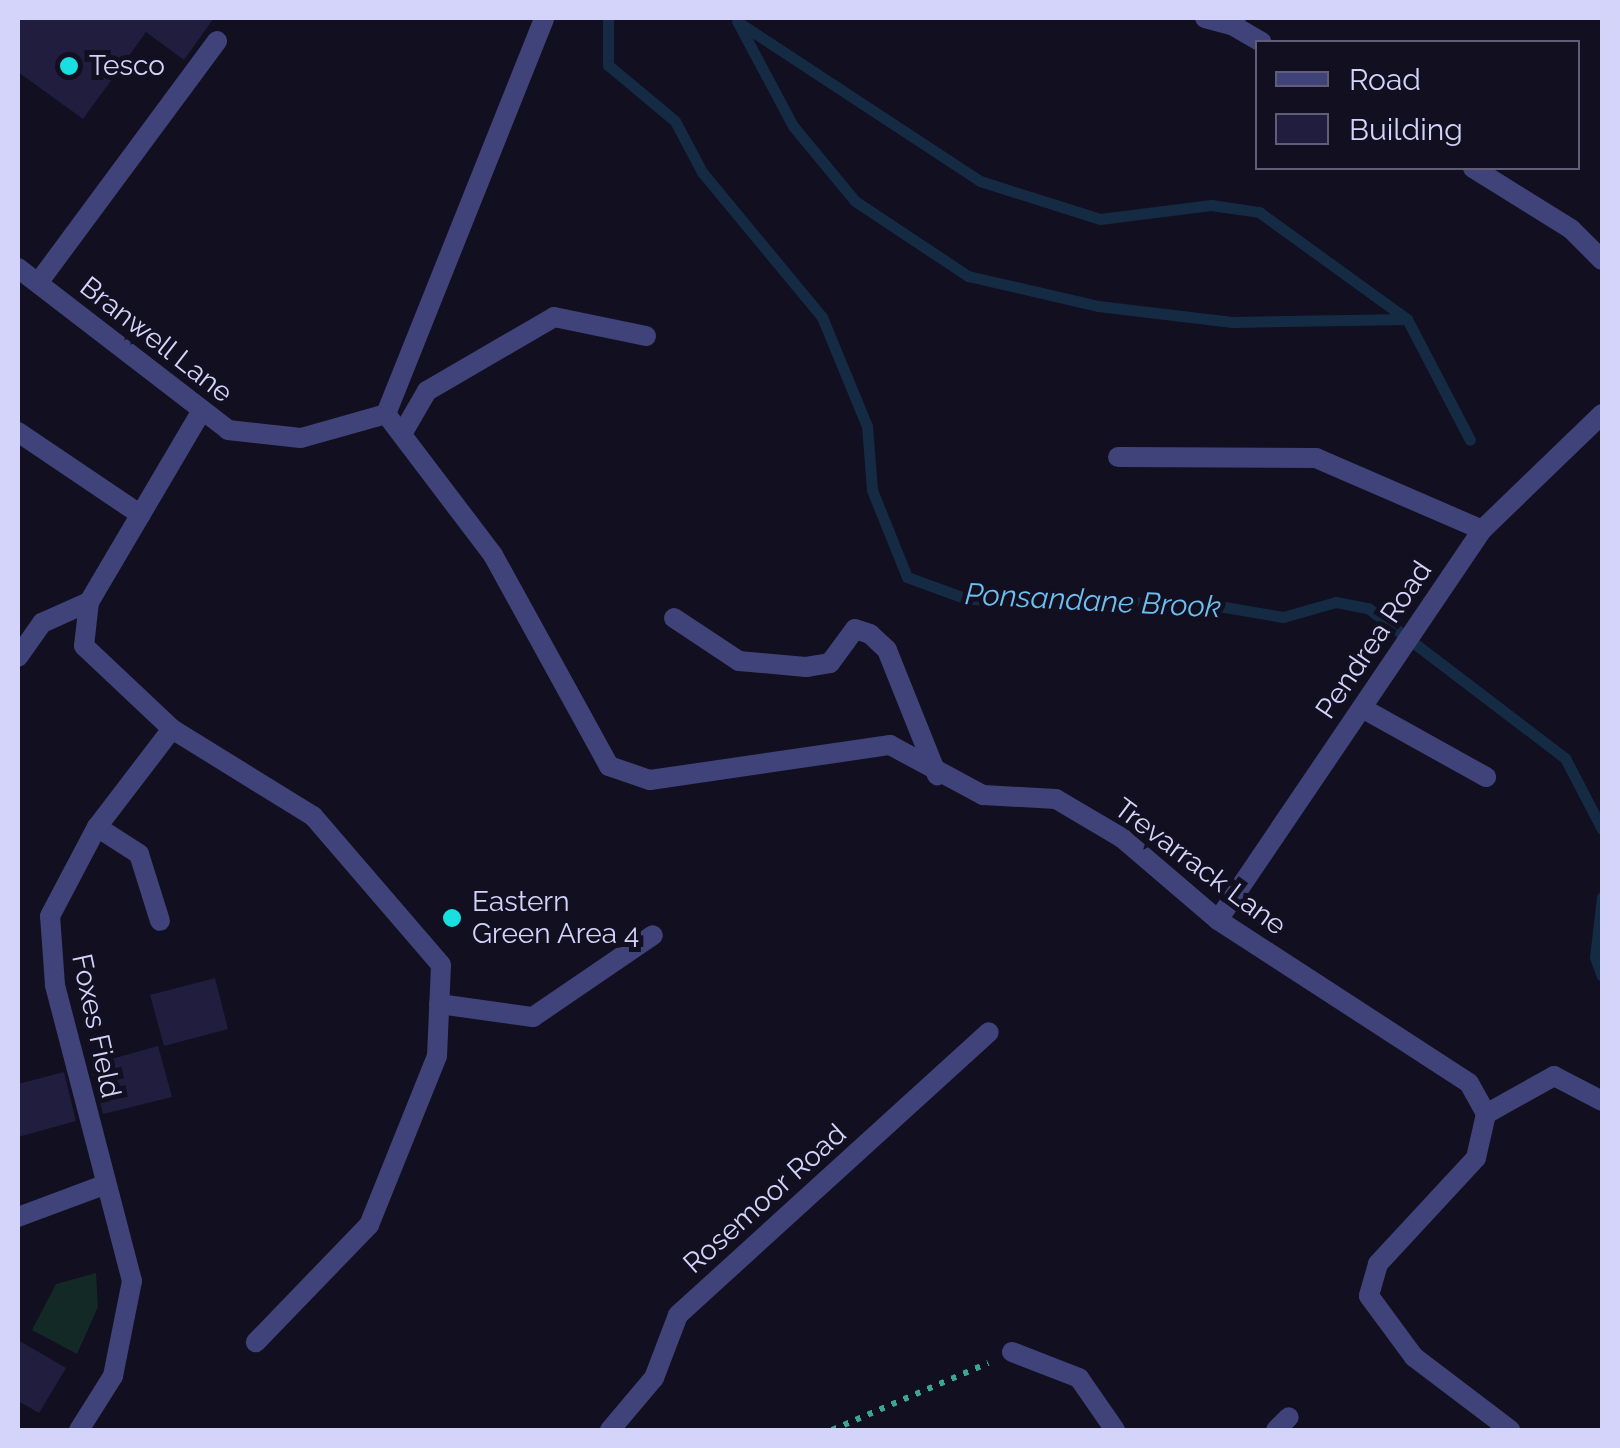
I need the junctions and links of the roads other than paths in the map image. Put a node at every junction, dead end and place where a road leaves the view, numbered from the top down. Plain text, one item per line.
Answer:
1 (544, 18) edge
2 (1204, 18) edge
3 (1234, 21) edge
4 (1259, 40) edge
5 (217, 41) dead end
6 (1476, 170) edge
7 (1602, 260) edge
8 (18, 268) edge
9 (38, 284) junction
10 (646, 336) dead end
11 (201, 412) junction
12 (386, 414) junction
13 (1602, 414) edge
14 (18, 432) edge
15 (402, 434) junction
16 (1118, 457) dead end
17 (141, 515) junction
18 (1482, 530) junction
19 (89, 602) junction
20 (674, 618) dead end
21 (18, 657) edge
22 (1362, 708) junction
23 (172, 729) junction
24 (937, 775) junction
25 (1486, 777) dead end
26 (98, 827) junction
27 (1218, 920) junction
28 (160, 922) dead end
29 (653, 935) dead end
30 (440, 1004) junction
31 (989, 1032) dead end
32 (1602, 1101) edge
33 (1486, 1114) junction
34 (104, 1185) junction
35 (18, 1217) edge
36 (256, 1342) dead end
37 (1012, 1352) road end
38 (1495, 1427) edge
39 (79, 1430) edge
40 (610, 1430) edge
41 (1114, 1430) edge

1 - 12 street
2 - 3 street
3 - 4 street
5 - 9 street
6 - 7 street
8 - 9 street, Branwell Lane
9 - 11 street, Branwell Lane
10 - 15 street
11 - 12 street, Branwell Lane
11 - 17 street
12 - 15 street, Trevarrack Lane
13 - 18 street, Pendrea Road
14 - 17 street
15 - 24 street, Trevarrack Lane
16 - 18 street
17 - 19 street
18 - 22 street, Pendrea Road
19 - 21 street
19 - 23 street
20 - 24 street
22 - 25 street
22 - 27 street, Pendrea Road
23 - 26 street, Foxes Field
23 - 30 street
24 - 27 street, Trevarrack Lane
26 - 28 street
26 - 34 street, Foxes Field
27 - 33 street, Trevarrack Lane
29 - 30 street
30 - 36 street
31 - 40 street, Rosemoor Road
32 - 33 street
33 - 38 street
34 - 35 street
34 - 39 street, Foxes Field
37 - 41 street

